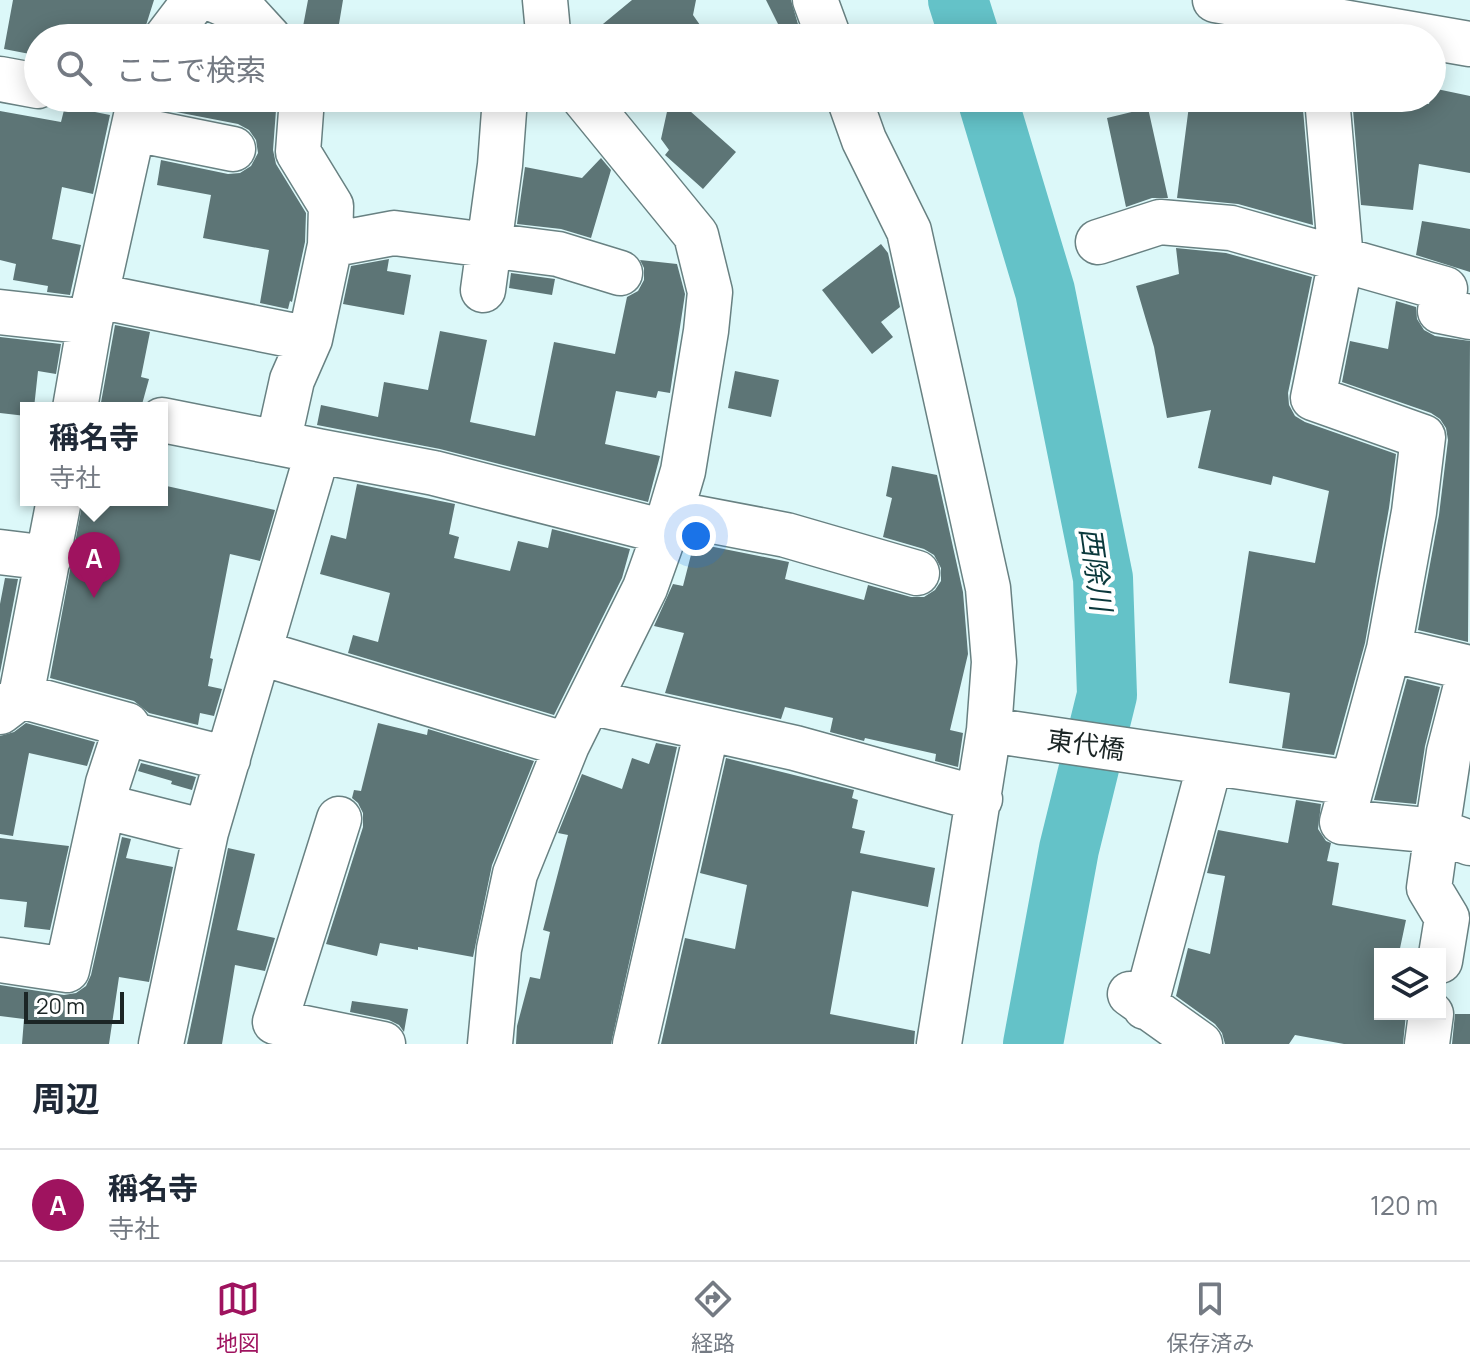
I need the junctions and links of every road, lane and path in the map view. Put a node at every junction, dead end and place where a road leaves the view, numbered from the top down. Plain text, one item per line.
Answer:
1 (195, 0) edge
2 (215, 0) edge
3 (545, 0) edge
4 (815, 0) edge
5 (1215, 0) edge
6 (1321, 18) edge
7 (177, 24) edge
8 (256, 24) edge
9 (547, 24) edge
10 (824, 24) edge
11 (1355, 24) edge
12 (1446, 40) edge
13 (1470, 44) edge
14 (0, 79) edge
15 (24, 83) edge
16 (127, 112) edge
17 (140, 112) edge
18 (301, 112) edge
19 (504, 112) edge
20 (595, 112) edge
21 (854, 112) edge
22 (1328, 112) edge
23 (233, 149) dead end
24 (1098, 242) dead end
25 (330, 245) junction
26 (489, 246) junction
27 (1341, 260) junction
28 (620, 273) dead end
29 (483, 290) dead end
30 (1457, 303) edge
31 (94, 309) junction
32 (0, 312) edge
33 (310, 339) junction
34 (76, 402) edge
35 (168, 421) edge
36 (298, 447) junction
37 (58, 506) edge
38 (668, 523) junction
39 (0, 552) edge
40 (49, 558) junction
41 (917, 573) dead end
42 (1389, 649) junction
43 (261, 653) junction
44 (1470, 669) edge
45 (589, 702) junction
46 (6, 706) edge
47 (127, 725) junction
48 (707, 729) junction
49 (990, 731) junction
50 (567, 745) junction
51 (228, 759) junction
52 (1195, 760) junction
53 (1351, 783) junction
54 (980, 799) junction
55 (103, 806) junction
56 (339, 819) dead end
57 (206, 832) junction
58 (1454, 837) edge
59 (1442, 948) edge
60 (0, 960) edge
61 (1430, 1020) edge
62 (161, 1044) edge
63 (383, 1044) edge
64 (490, 1044) edge
65 (635, 1044) edge
66 (939, 1044) edge
67 (1200, 1044) edge
68 (1427, 1044) edge

1 - 7 street
2 - 8 street
3 - 9 street
4 - 10 street
5 - 6 street
6 - 11 street
12 - 13 street
14 - 15 street
16 - 31 street
17 - 23 street
18 - 25 street
19 - 26 street
20 - 38 street
21 - 49 street
22 - 27 street
24 - 27 street
25 - 26 street
25 - 33 street
26 - 28 street
26 - 29 street
27 - 30 street
27 - 42 street
31 - 32 street
31 - 33 street
31 - 34 street
33 - 36 street
35 - 36 street
36 - 38 street
36 - 43 street
37 - 40 street
38 - 41 street
38 - 45 street
39 - 40 street
40 - 46 street
42 - 44 street
42 - 53 street
43 - 50 street
43 - 51 street
44 - 58 street
45 - 48 street
45 - 50 street
46 - 47 street
47 - 51 street
47 - 55 street
48 - 54 street
48 - 65 street
49 - 52 street, 東代橋
49 - 54 street
50 - 64 street
51 - 57 street
52 - 53 street, 東代橋
52 - 67 street
53 - 58 street
54 - 66 street
55 - 57 street
55 - 60 street
56 - 63 street
57 - 62 street
58 - 59 street
61 - 68 street

